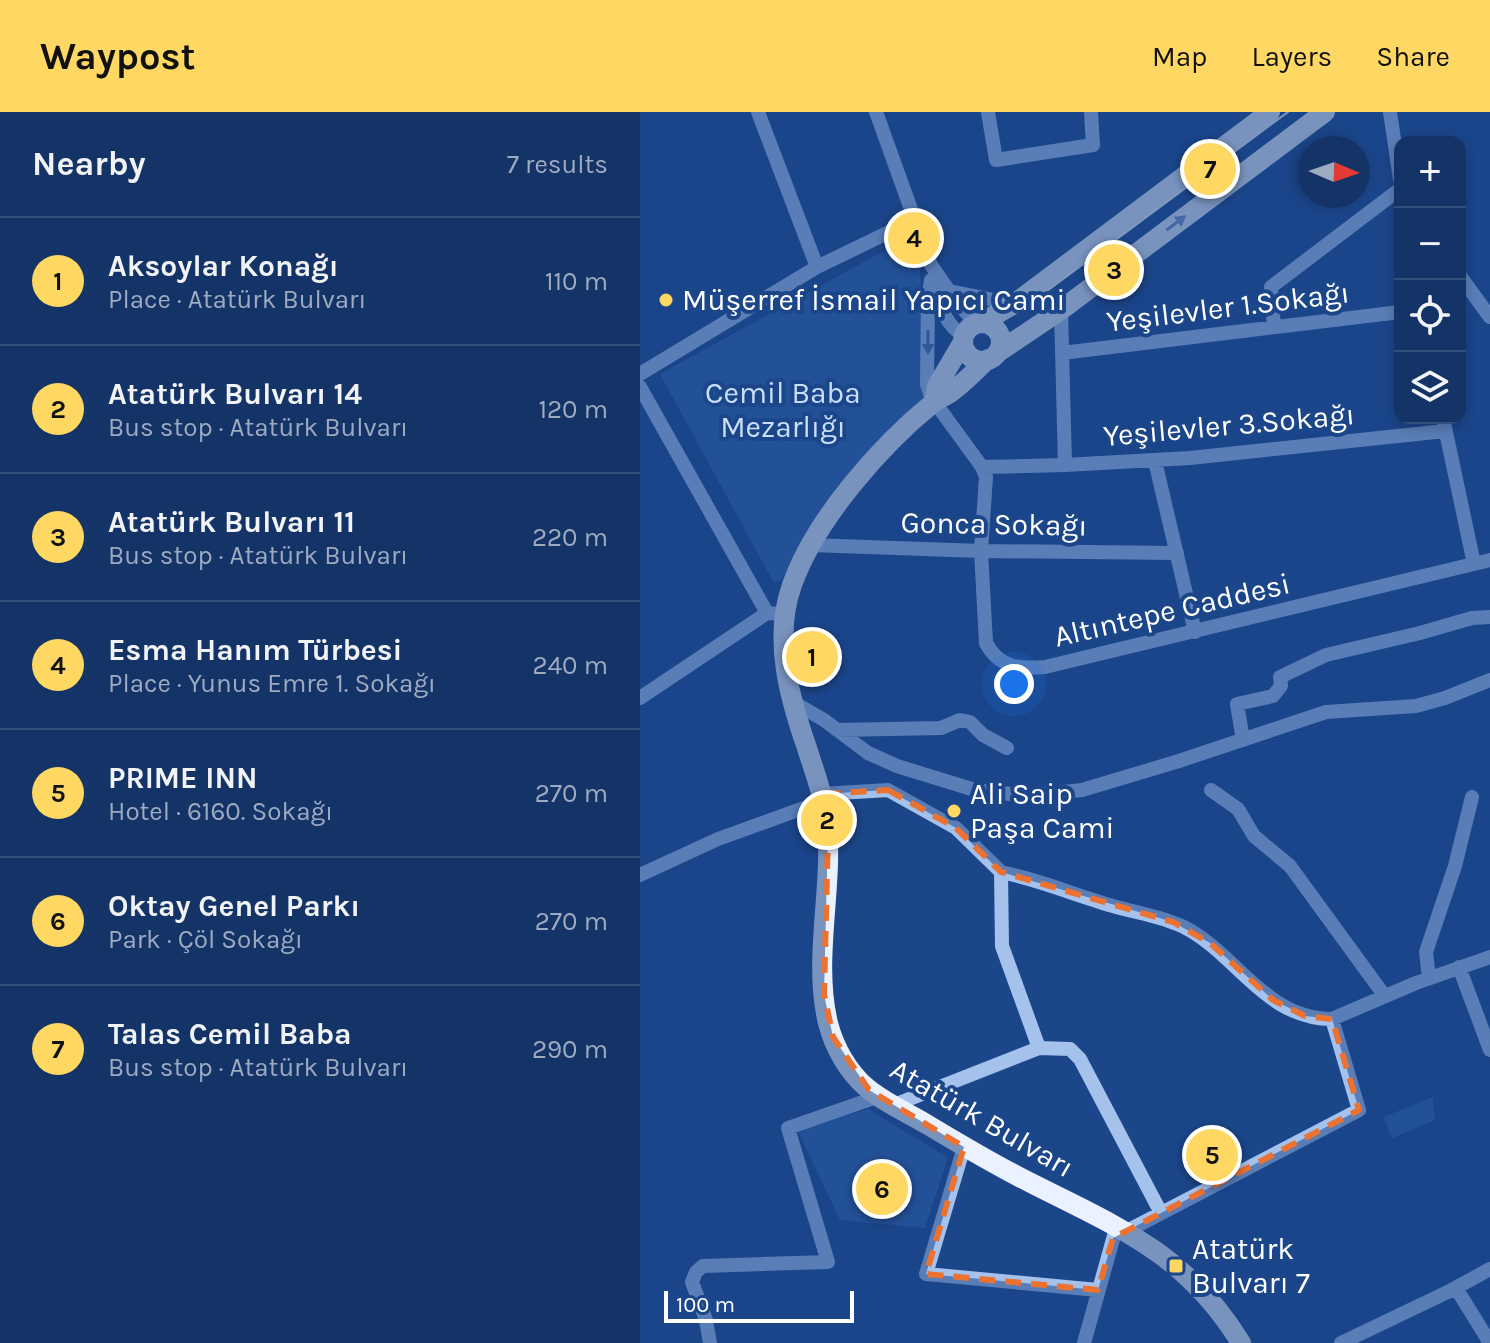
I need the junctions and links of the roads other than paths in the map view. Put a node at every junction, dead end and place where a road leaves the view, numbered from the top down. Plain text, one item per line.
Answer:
1 (758, 112) edge
2 (876, 112) edge
3 (988, 112) edge
4 (1091, 112) edge
5 (1270, 112) edge
6 (1325, 112) edge
7 (1390, 112) edge
8 (1394, 139) edge
9 (1394, 194) edge
10 (914, 220) junction
11 (931, 265) junction
12 (817, 267) junction
13 (931, 280) junction
14 (1462, 280) edge
15 (949, 291) junction
16 (1014, 304) junction
17 (1061, 310) junction
18 (1394, 313) edge
19 (1490, 317) edge
20 (1274, 327) junction
21 (971, 331) junction
22 (1062, 353) junction
23 (992, 356) junction
24 (640, 374) edge
25 (640, 387) edge
26 (934, 402) junction
27 (1444, 425) edge
28 (1155, 461) junction
29 (1065, 465) junction
30 (982, 467) junction
31 (810, 545) junction
32 (981, 551) junction
33 (1177, 553) junction
34 (1490, 560) edge
35 (1474, 564) junction
36 (776, 613) junction
37 (1490, 617) edge
38 (1195, 632) junction
39 (1490, 680) edge
40 (640, 698) edge
41 (793, 702) junction
42 (837, 730) junction
43 (1243, 740) junction
44 (1007, 748) dead end
45 (1211, 790) dead end
46 (823, 797) junction
47 (1472, 797) dead end
48 (1001, 872) junction
49 (640, 875) edge
50 (1490, 957) edge
51 (1459, 967) junction
52 (1429, 978) junction
53 (1384, 995) junction
54 (1332, 1019) junction
55 (1039, 1048) junction
56 (1490, 1050) edge
57 (887, 1101) junction
58 (964, 1147) junction
59 (1161, 1213) junction
60 (1122, 1228) junction
61 (1490, 1269) edge
62 (1456, 1288) junction
63 (1098, 1290) junction
64 (1346, 1342) edge
65 (710, 1343) edge
66 (1084, 1343) edge
67 (1241, 1343) edge
68 (1490, 1343) edge

1 - 12 street
2 - 10 street
3 - 4 street
5 - 16 main road, Atatürk Bulvarı
17 -> 6 main road, Atatürk Bulvarı
7 - 8 street
9 - 20 street
10 - 11 street
10 - 12 street
11 - 13 street
11 - 15 street
12 - 24 street
13 - 21 street
13 -> 26 street
14 - 19 street
15 - 16 street
15 - 21 street
16 - 21 main road, Atatürk Bulvarı
17 - 22 street
17 - 23 main road, Atatürk Bulvarı
18 - 20 street, Yeşilevler 1.Sokağı
20 - 22 street, Yeşilevler 1.Sokağı
21 - 23 main road
21 - 23 main road
21 - 26 main road, Atatürk Bulvarı
22 - 29 street
23 - 26 main road, Atatürk Bulvarı
25 - 36 street
26 - 30 street
26 - 31 main road, Atatürk Bulvarı
27 - 28 street, Yeşilevler 3.Sokağı
27 - 35 street
28 - 29 street, Yeşilevler 3.Sokağı
28 - 33 street
29 - 30 street, Yeşilevler 3.Sokağı
30 - 32 street, Altıntepe Caddesi
31 - 32 street, Gonca Sokağı
31 - 36 main road, Atatürk Bulvarı
32 - 33 street, Gonca Sokağı
32 - 38 street, Altıntepe Caddesi
33 - 38 street
34 - 35 street, Altıntepe Caddesi
35 - 38 street, Altıntepe Caddesi
36 - 40 street
36 - 41 main road, Atatürk Bulvarı
37 - 43 street
39 - 43 street
41 - 42 street
41 - 46 main road, Atatürk Bulvarı
42 - 43 street
42 - 44 street
45 - 53 street
46 - 48 street
46 - 49 street
46 - 57 main road, Atatürk Bulvarı
47 - 52 street
48 - 54 street
48 - 55 street
50 - 51 street
51 - 52 street
51 - 56 street
52 - 53 street
53 - 54 street
54 - 59 street
55 - 57 street
55 - 59 street
57 - 58 main road, Atatürk Bulvarı
57 - 65 street
58 - 60 main road, Atatürk Bulvarı
58 - 63 street
59 - 60 street
60 - 63 street
60 - 67 main road, Atatürk Bulvarı
61 - 62 street
62 - 64 street
62 - 68 street
63 - 66 street

